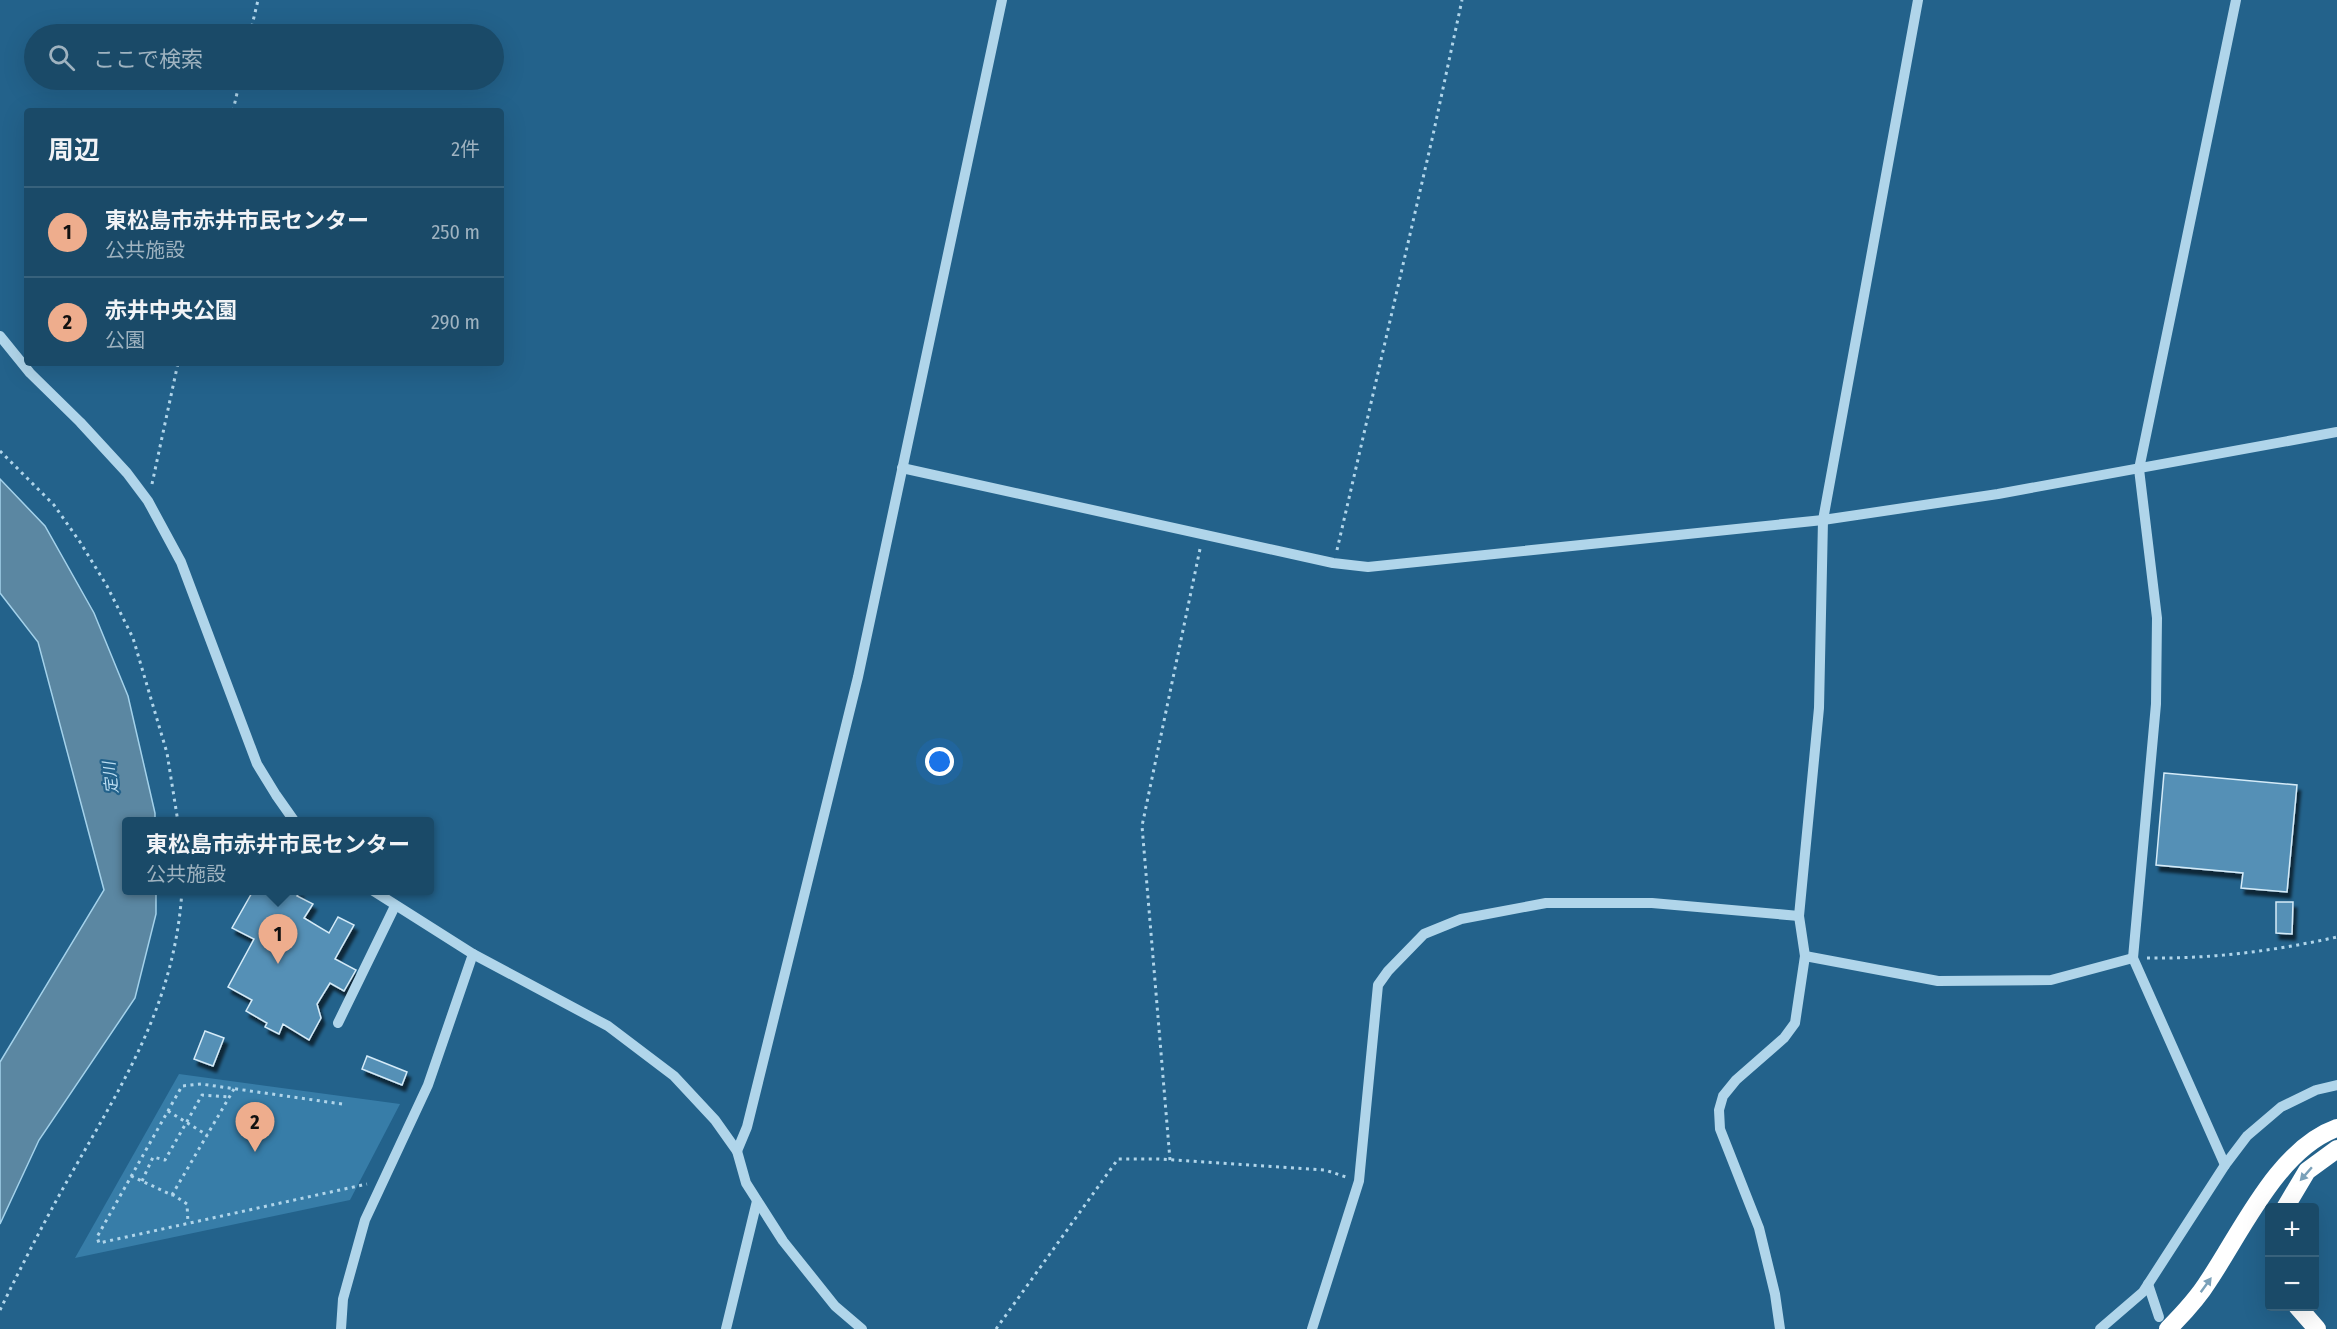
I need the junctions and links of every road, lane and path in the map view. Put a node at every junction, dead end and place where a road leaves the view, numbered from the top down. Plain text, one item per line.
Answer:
1 (258, 0) edge
2 (1002, 0) edge
3 (1462, 0) edge
4 (1918, 0) edge
5 (2236, 0) edge
6 (252, 24) edge
7 (238, 90) edge
8 (234, 108) edge
9 (0, 336) edge
10 (24, 366) edge
11 (24, 366) edge
12 (177, 366) edge
13 (2337, 432) edge
14 (0, 451) edge
15 (902, 468) junction
16 (2139, 469) junction
17 (148, 501) junction
18 (1823, 520) junction
19 (1202, 535) junction
20 (1334, 563) junction
21 (177, 817) edge
22 (291, 817) edge
23 (182, 895) edge
24 (378, 895) edge
25 (395, 906) junction
26 (1799, 916) junction
27 (2337, 937) edge
28 (473, 954) junction
29 (1804, 956) junction
30 (2133, 958) junction
31 (338, 1023) dead end
32 (2337, 1085) edge
33 (234, 1089) junction
34 (230, 1096) junction
35 (342, 1104) dead end
36 (168, 1112) junction
37 (187, 1121) junction
38 (2337, 1128) edge
39 (207, 1135) junction
40 (2337, 1149) edge
41 (737, 1151) junction
42 (1170, 1160) junction
43 (2225, 1165) junction
44 (131, 1176) junction
45 (383, 1180) junction
46 (142, 1181) junction
47 (1359, 1181) junction
48 (170, 1193) junction
49 (757, 1201) junction
50 (2288, 1203) edge
51 (188, 1223) junction
52 (2148, 1284) junction
53 (0, 1310) edge
54 (2301, 1311) edge
55 (2164, 1323) edge
56 (341, 1329) edge
57 (726, 1329) edge
58 (862, 1329) edge
59 (996, 1329) edge
60 (1312, 1329) edge
61 (1780, 1329) edge
62 (2100, 1329) edge
63 (2317, 1329) edge

1 - 6 path
2 - 15 street
3 - 20 path
4 - 18 street
5 - 16 street
7 - 8 path
9 - 11 street
10 - 17 street
12 - 17 path
13 - 16 street
14 - 21 path
15 - 19 street
15 - 41 street
16 - 18 street
16 - 30 street
17 - 22 street
18 - 20 street
18 - 26 street
19 - 20 street
19 - 42 path
23 - 53 path
24 - 25 street
25 - 28 street
25 - 31 street
26 - 29 street
26 - 47 street
27 - 30 path
28 - 41 street
28 - 45 street
29 - 30 street
29 - 61 street
30 - 43 street
32 - 43 street
33 - 34 path
33 - 35 path
33 - 36 path
34 - 37 path
34 - 39 path
36 - 37 path
36 - 44 path
37 - 39 path
37 - 46 path
55 -> 38 highway
39 - 48 path
40 -> 50 highway
41 - 49 street
42 - 47 path
42 - 59 path
43 - 52 street
44 - 46 path
44 - 51 path
45 - 51 path
45 - 56 street
46 - 48 path
47 - 60 street
48 - 51 path
49 - 57 street
49 - 58 street
52 - 55 street
52 - 62 street
54 - 63 highway

